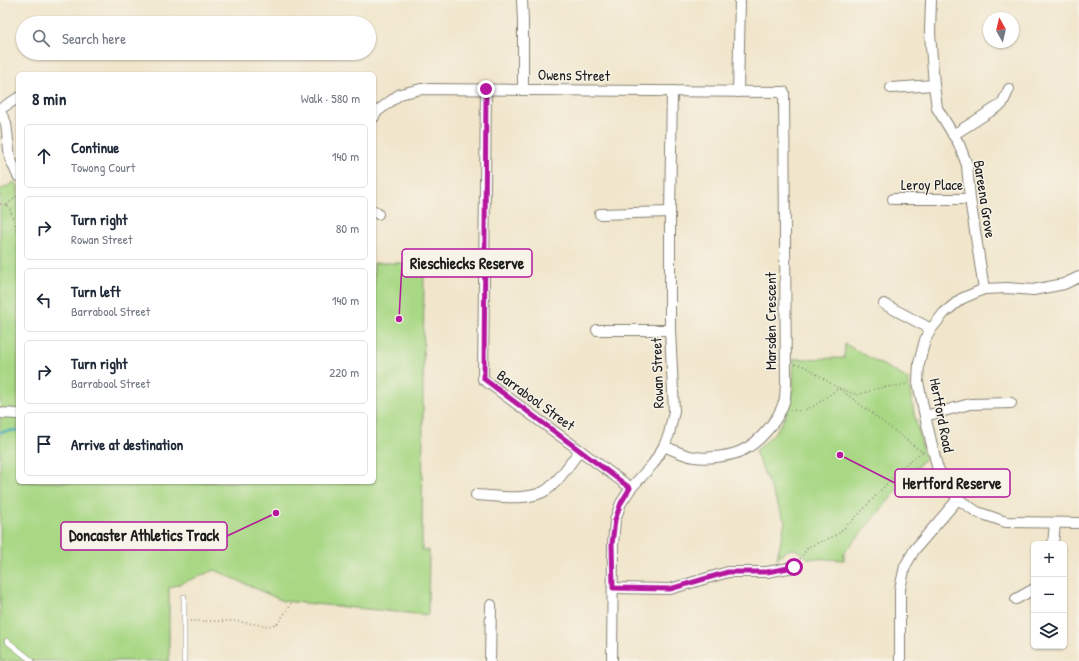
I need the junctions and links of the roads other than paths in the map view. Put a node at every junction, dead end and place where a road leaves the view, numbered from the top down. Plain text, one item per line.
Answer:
1 (522, 0) edge
2 (740, 0) edge
3 (931, 0) edge
4 (934, 85) junction
5 (891, 88) dead end
6 (486, 89) junction
7 (1009, 89) dead end
8 (523, 90) junction
9 (672, 91) junction
10 (738, 92) junction
11 (784, 92) joint
12 (16, 99) edge
13 (0, 109) edge
14 (0, 112) edge
15 (376, 112) edge
16 (953, 135) junction
17 (16, 172) edge
18 (893, 199) dead end
19 (970, 199) junction
20 (670, 212) junction
21 (600, 214) dead end
22 (1079, 277) edge
23 (984, 290) junction
24 (884, 304) dead end
25 (931, 329) junction
26 (597, 330) dead end
27 (670, 330) junction
28 (1011, 403) dead end
29 (0, 413) edge
30 (16, 414) edge
31 (925, 416) junction
32 (664, 446) junction
33 (580, 450) junction
34 (630, 488) junction
35 (476, 495) dead end
36 (958, 499) junction
37 (1079, 523) edge
38 (1055, 524) junction
39 (1053, 541) edge
40 (794, 567) road end
41 (613, 588) junction
42 (1031, 591) edge
43 (184, 597) dead end
44 (1016, 599) dead end
45 (491, 606) dead end
46 (7, 641) dead end
47 (32, 661) edge
48 (184, 661) edge
49 (490, 661) edge
50 (612, 661) edge
51 (900, 661) edge

1 - 8 street
2 - 10 street
3 - 4 street, Bareena Grove
4 - 5 street
4 - 16 street, Bareena Grove
6 - 8 street, Owens Street
6 - 15 street, Owens Street
6 - 33 street, Barrabool Street
7 - 16 street
8 - 9 street, Owens Street
9 - 10 street, Owens Street
9 - 20 street, Rowan Street
10 - 11 street, Owens Street
11 - 32 street, Marsden Crescent
12 - 13 street
14 - 17 street
16 - 19 street, Bareena Grove
18 - 19 street, Leroy Place
19 - 23 street, Bareena Grove
20 - 21 street
20 - 27 street, Rowan Street
22 - 23 street, Hertford Road
23 - 25 street, Hertford Road
24 - 25 street
25 - 31 street, Hertford Road
26 - 27 street
27 - 32 street, Rowan Street
28 - 31 street
29 - 30 street
31 - 36 street, Hertford Road
32 - 34 street, Rowan Street
33 - 34 street, Barrabool Street
33 - 35 street
34 - 41 street, Rowan Street
36 - 38 street, Hertford Road
36 - 51 street
37 - 38 street, Hertford Road
38 - 39 street
40 - 41 street
41 - 50 street, Rowan Street
42 - 44 street
43 - 48 lane
45 - 49 street
46 - 47 lane

